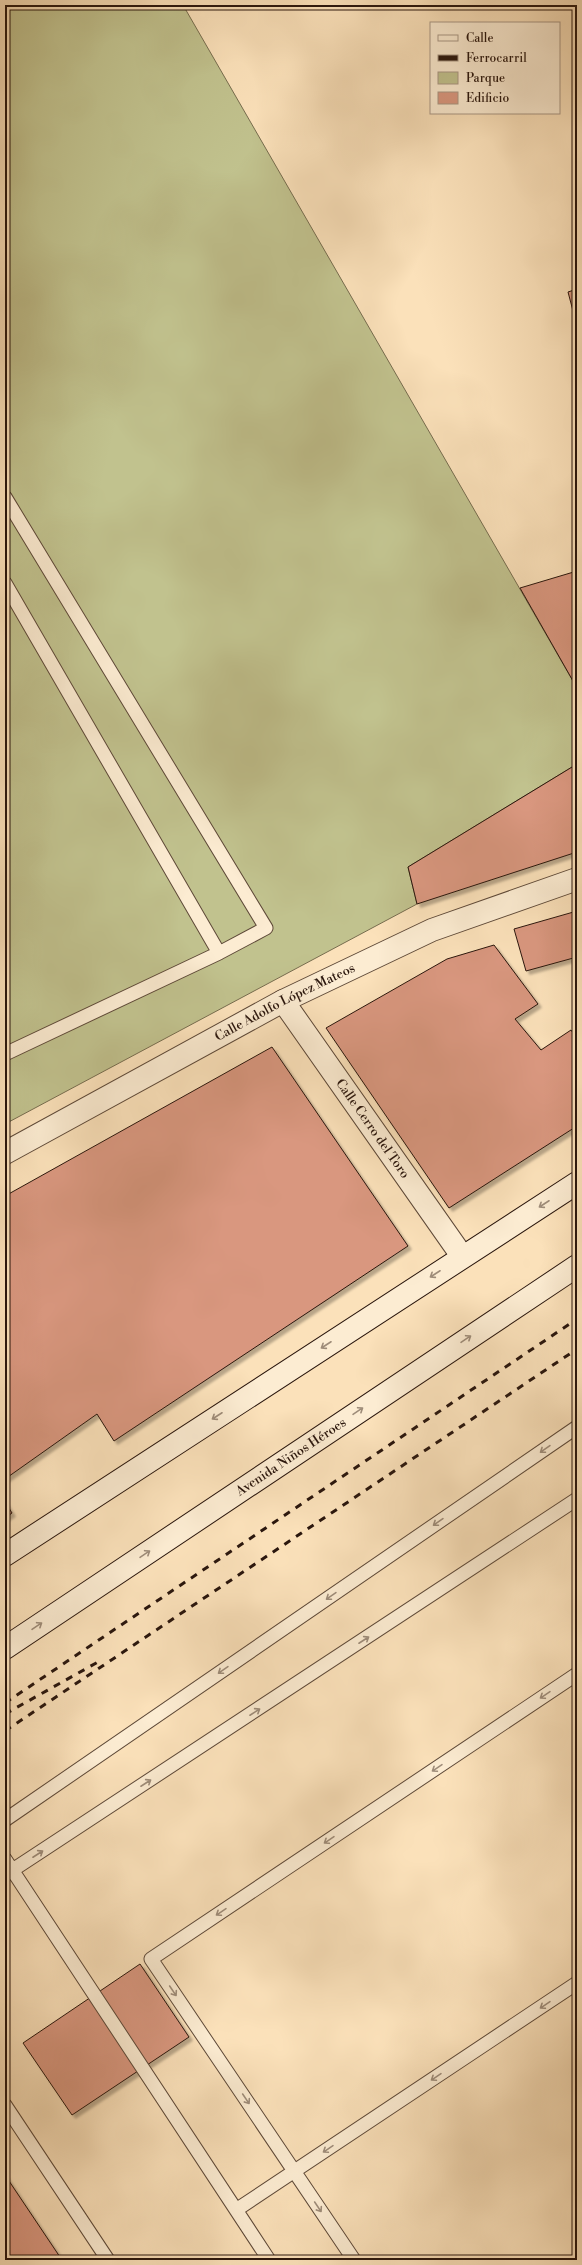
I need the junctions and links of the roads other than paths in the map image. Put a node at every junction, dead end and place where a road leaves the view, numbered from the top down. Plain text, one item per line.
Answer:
1 (5, 497) edge
2 (5, 583) edge
3 (577, 879) edge
4 (218, 953) junction
5 (284, 1001) junction
6 (5, 1054) edge
7 (5, 1153) edge
8 (577, 1183) edge
9 (462, 1256) junction
10 (577, 1266) edge
11 (577, 1427) edge
12 (577, 1499) edge
13 (5, 1555) edge
14 (5, 1648) edge
15 (577, 1674) edge
16 (5, 1820) edge
17 (5, 1859) edge
18 (9, 1873) edge
19 (577, 1983) edge
20 (5, 2105) edge
21 (294, 2171) junction
22 (236, 2210) junction
23 (108, 2260) edge
24 (269, 2260) edge
25 (354, 2260) edge

1 - 4 lane
2 - 4 lane
3 - 5 main road, Calle Adolfo López Mateos
4 - 6 lane
5 - 7 main road, Calle Adolfo López Mateos
5 - 9 main road, Calle Cerro del Toro
8 -> 9 main road
9 -> 13 main road
14 -> 10 main road, Avenida Niños Héroes
11 -> 16 lane
18 -> 12 lane
15 -> 21 lane
17 - 18 lane
18 - 22 lane
19 -> 21 lane
20 - 23 lane
21 - 22 lane
21 -> 25 lane
22 - 24 lane

